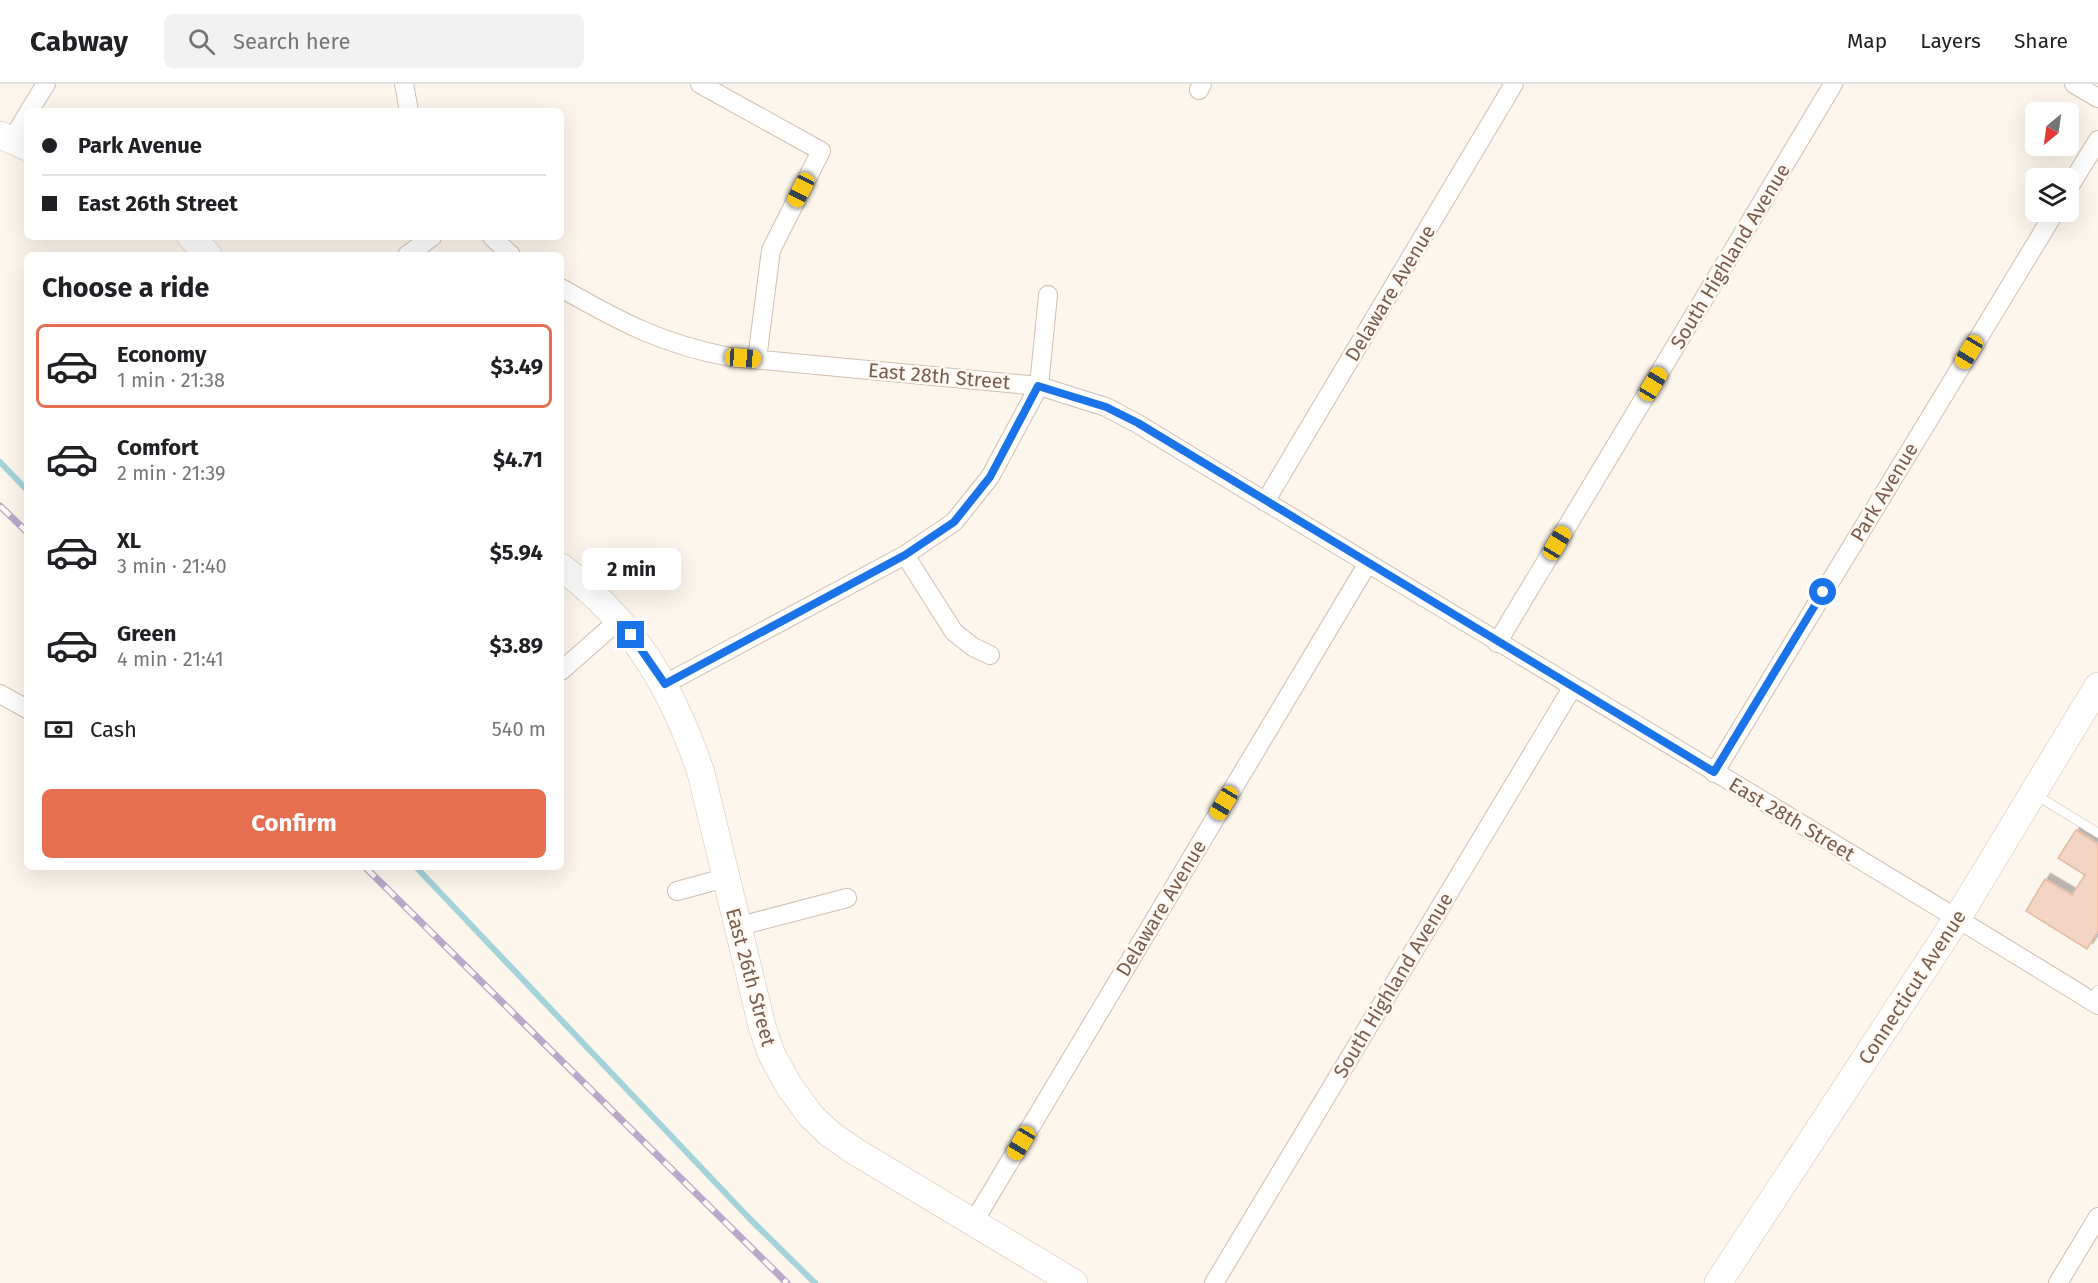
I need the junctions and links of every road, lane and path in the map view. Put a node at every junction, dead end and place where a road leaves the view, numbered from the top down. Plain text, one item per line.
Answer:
1 (46, 84) edge
2 (404, 84) edge
3 (700, 84) edge
4 (1514, 84) edge
5 (1833, 84) edge
6 (2074, 84) edge
7 (2098, 98) edge
8 (32, 108) edge
9 (408, 108) edge
10 (24, 121) edge
11 (2098, 140) edge
12 (13, 141) edge
13 (2079, 171) edge
14 (2049, 222) edge
15 (194, 240) edge
16 (428, 240) edge
17 (495, 240) edge
18 (205, 252) edge
19 (411, 252) edge
20 (508, 252) edge
21 (564, 290) edge
22 (1048, 295) dead end
23 (757, 359) junction
24 (1038, 386) junction
25 (1265, 502) junction
26 (905, 555) junction
27 (1368, 563) junction
28 (564, 569) edge
29 (620, 619) junction
30 (1497, 643) junction
31 (990, 655) dead end
32 (564, 668) edge
33 (665, 684) junction
34 (2098, 686) edge
35 (1572, 688) junction
36 (0, 694) edge
37 (24, 707) edge
38 (1714, 772) junction
39 (2033, 793) junction
40 (2098, 833) edge
41 (725, 878) junction
42 (677, 891) dead end
43 (847, 898) dead end
44 (1958, 917) junction
45 (736, 927) junction
46 (2096, 998) edge
47 (2098, 1217) edge
48 (973, 1223) junction
49 (1727, 1275) edge
50 (1074, 1283) edge
51 (1214, 1283) edge
52 (2058, 1283) edge

1 - 8 street
2 - 9 street
3 - 23 street
4 - 25 street, Delaware Avenue
5 - 30 street, South Highland Avenue
6 - 7 street
10 - 12 street
11 - 13 street
14 - 38 street, Park Avenue
15 - 18 street
16 - 19 street
17 - 20 street
21 - 23 street, East 28th Street
22 - 24 street
23 - 24 street, East 28th Street
24 - 25 street, East 28th Street
24 - 26 street
25 - 27 street, East 28th Street
26 - 31 street
26 - 33 street
27 - 30 street, East 28th Street
27 - 48 street, Delaware Avenue
28 - 29 street, East 26th Street
29 - 32 street
29 - 33 street, East 26th Street
30 - 35 street, East 28th Street
33 - 41 street, East 26th Street
34 - 39 street, Connecticut Avenue
35 - 38 street, East 28th Street
35 - 51 street, South Highland Avenue
36 - 37 street
38 - 44 street, East 28th Street
39 - 40 lane
39 - 44 street, Connecticut Avenue
41 - 42 street
41 - 45 street, East 26th Street
43 - 45 street
44 - 46 street, East 28th Street
44 - 49 street, Connecticut Avenue
45 - 48 street, East 26th Street
47 - 52 street
48 - 50 street, East 26th Street

